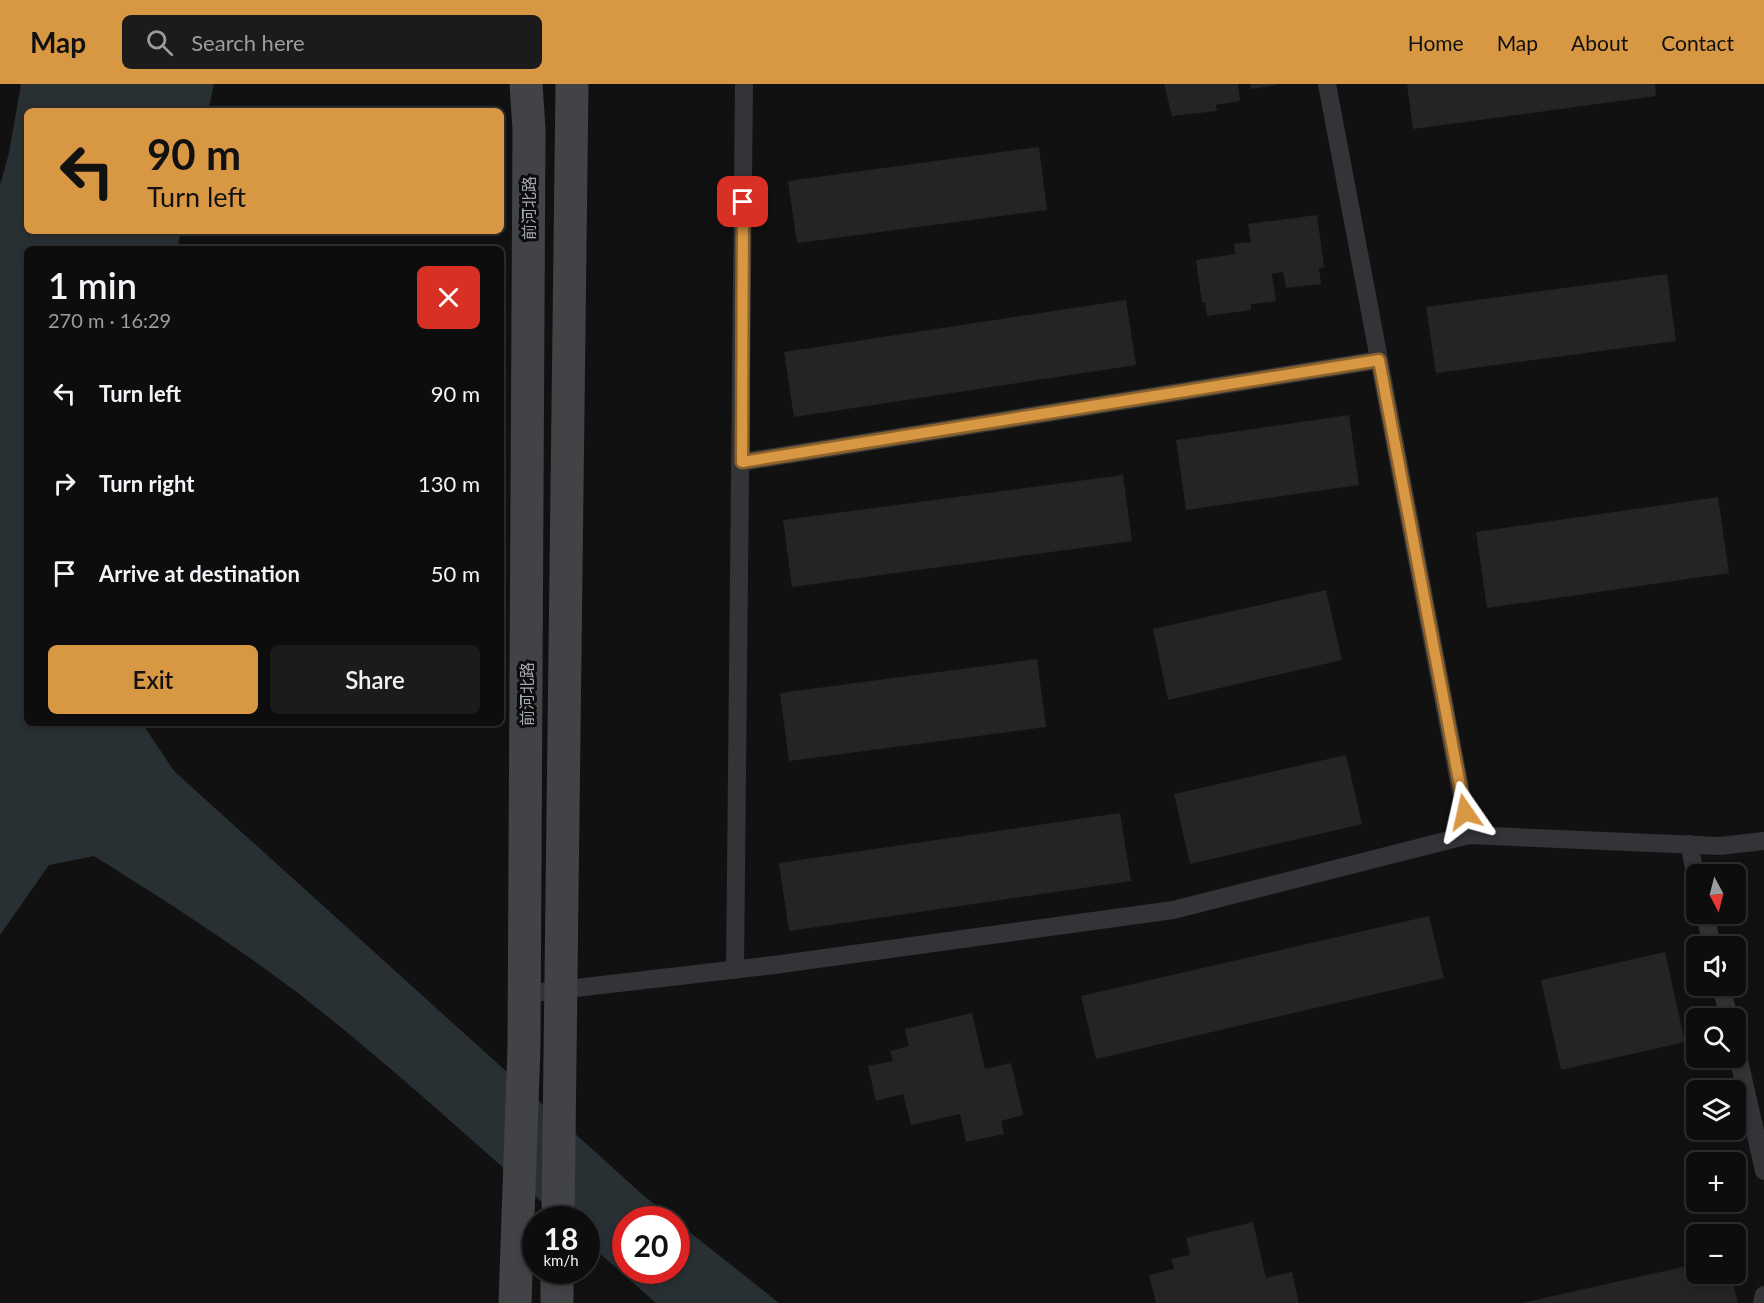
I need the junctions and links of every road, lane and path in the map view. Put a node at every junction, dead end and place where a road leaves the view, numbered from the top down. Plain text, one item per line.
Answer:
1 (526, 84) edge
2 (572, 84) edge
3 (744, 84) edge
4 (1328, 84) edge
5 (1379, 360) junction
6 (742, 462) junction
7 (1469, 835) junction
8 (1764, 841) edge
9 (1689, 844) junction
10 (1693, 864) edge
11 (735, 970) junction
12 (562, 990) junction
13 (524, 994) junction
14 (1741, 1068) edge
15 (1764, 1172) edge
16 (558, 1206) edge
17 (557, 1284) edge
18 (1764, 1295) edge
19 (515, 1298) edge
20 (557, 1303) edge
21 (1762, 1303) edge

1 - 13 main road, 前河北路
2 - 12 main road
3 - 6 lane
4 - 5 lane
5 - 6 lane
5 - 7 lane
6 - 11 lane
7 - 9 lane
7 - 11 lane
8 - 9 lane
9 - 10 lane
11 - 12 lane
12 - 13 lane
12 - 16 main road
13 - 19 main road, 前河北路
14 - 15 lane
17 - 20 main road
18 - 21 lane

